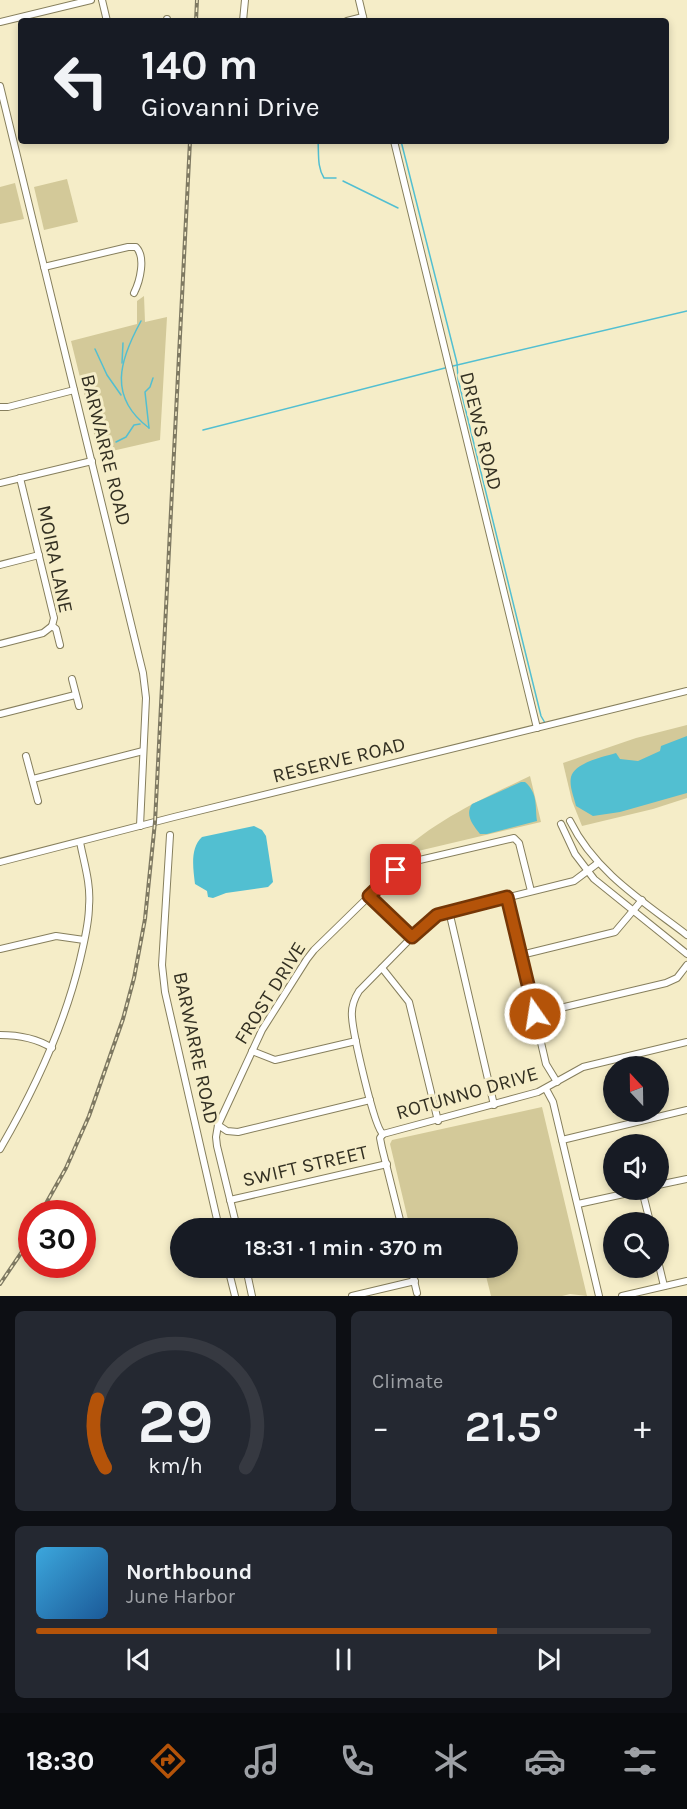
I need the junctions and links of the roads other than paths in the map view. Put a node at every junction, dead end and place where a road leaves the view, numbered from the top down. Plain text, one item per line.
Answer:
1 (91, 0) edge
2 (102, 0) edge
3 (245, 0) edge
4 (359, 0) edge
5 (106, 18) edge
6 (243, 18) edge
7 (364, 18) edge
8 (0, 22) edge
9 (0, 86) edge
10 (395, 144) edge
11 (44, 267) junction
12 (134, 293) dead end
13 (74, 390) junction
14 (0, 407) edge
15 (92, 460) junction
16 (20, 478) junction
17 (0, 483) edge
18 (39, 555) junction
19 (0, 565) edge
20 (52, 626) junction
21 (0, 644) edge
22 (60, 645) dead end
23 (72, 680) dead end
24 (687, 692) edge
25 (75, 695) junction
26 (79, 706) dead end
27 (0, 714) edge
28 (537, 728) junction
29 (143, 751) junction
30 (26, 756) dead end
31 (33, 779) junction
32 (38, 801) dead end
33 (570, 821) dead end
34 (561, 824) dead end
35 (140, 826) junction
36 (170, 835) dead end
37 (80, 842) junction
38 (0, 862) edge
39 (598, 863) junction
40 (588, 872) junction
41 (531, 891) junction
42 (369, 896) junction
43 (507, 897) junction
44 (642, 900) junction
45 (449, 911) junction
46 (633, 911) junction
47 (687, 935) edge
48 (412, 937) junction
49 (84, 940) junction
50 (0, 949) edge
51 (687, 954) edge
52 (521, 956) junction
53 (687, 965) edge
54 (382, 968) junction
55 (535, 1014) junction
56 (0, 1035) edge
57 (356, 1041) junction
58 (687, 1042) edge
59 (52, 1048) junction
60 (252, 1051) junction
61 (557, 1082) junction
62 (546, 1089) junction
63 (370, 1100) junction
64 (494, 1105) junction
65 (687, 1110) edge
66 (438, 1121) junction
67 (218, 1125) junction
68 (383, 1134) junction
69 (562, 1140) junction
70 (0, 1149) edge
71 (387, 1164) junction
72 (687, 1179) edge
73 (669, 1183) edge
74 (603, 1199) edge
75 (230, 1200) junction
76 (578, 1204) junction
77 (217, 1218) edge
78 (234, 1218) edge
79 (399, 1218) edge
80 (230, 1278) edge
81 (248, 1278) edge
82 (414, 1278) edge
83 (662, 1278) edge
84 (415, 1281) junction
85 (687, 1281) edge
86 (664, 1286) junction
87 (417, 1293) dead end
88 (235, 1296) edge
89 (252, 1296) edge
90 (352, 1296) edge
91 (599, 1296) edge
92 (622, 1296) edge

1 - 8 street
2 - 5 street
3 - 6 street
4 - 7 street
9 - 11 street, BARWARRE ROAD
10 - 28 street, DREWS ROAD
11 - 12 street
11 - 13 street, BARWARRE ROAD
13 - 14 street
13 - 15 street, BARWARRE ROAD
15 - 16 street
15 - 29 street, BARWARRE ROAD
16 - 17 street
16 - 18 street, MOIRA LANE
18 - 19 street
18 - 20 street, MOIRA LANE
20 - 21 street
20 - 22 street, MOIRA LANE
23 - 25 street
24 - 28 street, RESERVE ROAD
25 - 26 street
25 - 27 street
28 - 35 street, RESERVE ROAD
29 - 31 street
29 - 35 street, BARWARRE ROAD
30 - 31 street
31 - 32 street
33 - 39 street
34 - 40 street
35 - 37 street, RESERVE ROAD
36 - 77 street, BARWARRE ROAD
37 - 38 street, RESERVE ROAD
37 - 49 street
39 - 40 street
39 - 44 street
40 - 41 street
40 - 46 street
41 - 42 street, FROST DRIVE
41 - 43 street
42 - 48 street
42 - 60 street, FROST DRIVE
43 - 45 street
43 - 52 street
44 - 46 street
44 - 47 street
45 - 48 street
45 - 64 street
46 - 51 street
46 - 52 street
48 - 54 street
49 - 50 street
49 - 59 street
52 - 55 street
53 - 55 street
54 - 57 street
54 - 66 street
55 - 61 street
56 - 59 street
57 - 60 street
57 - 63 street
58 - 61 street, ROTUNNO DRIVE
59 - 70 street
60 - 67 street, FROST DRIVE
61 - 62 street, ROTUNNO DRIVE
62 - 64 street, ROTUNNO DRIVE
62 - 69 street
63 - 67 street
63 - 68 street
64 - 66 street, ROTUNNO DRIVE
65 - 69 street
66 - 68 street, ROTUNNO DRIVE
67 - 75 street, FROST DRIVE
68 - 71 street, ROTUNNO DRIVE
69 - 76 street
71 - 75 street, SWIFT STREET
71 - 79 street, ROTUNNO DRIVE
72 - 73 street
74 - 76 street
75 - 78 street, FROST DRIVE
76 - 91 street
80 - 88 street
81 - 89 street
82 - 84 street
83 - 86 street
84 - 87 street
84 - 90 street
85 - 86 street
86 - 92 street

